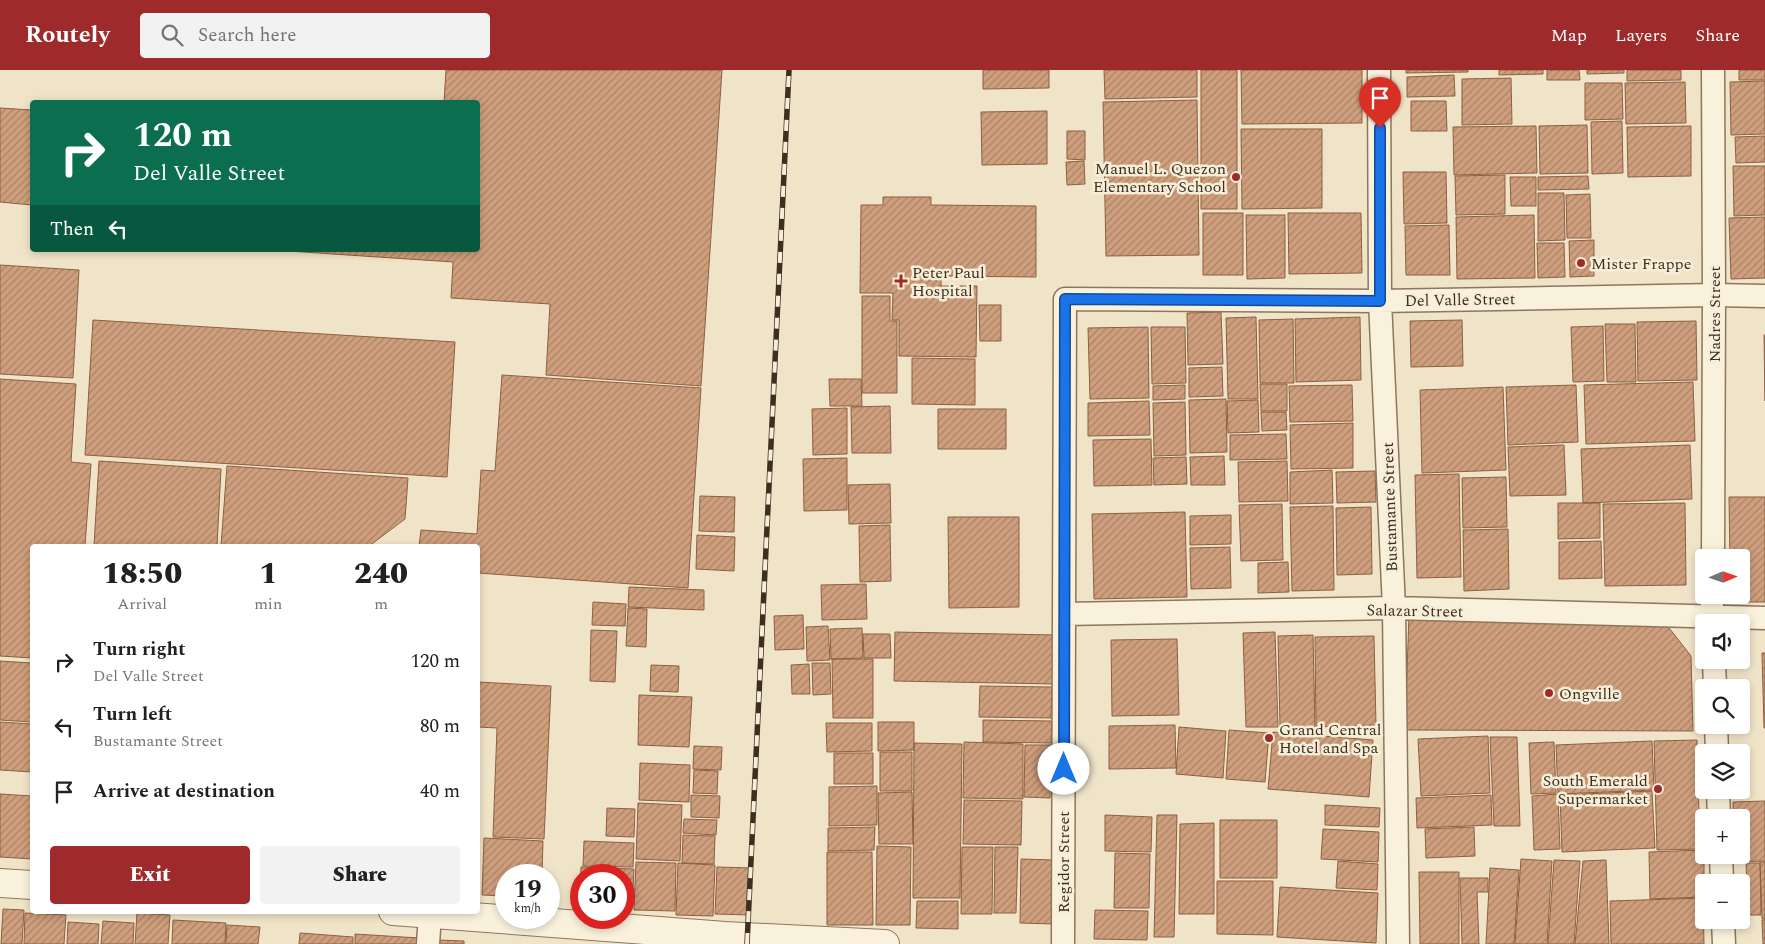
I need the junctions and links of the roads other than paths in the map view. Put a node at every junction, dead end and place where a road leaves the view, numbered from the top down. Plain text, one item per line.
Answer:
1 (1379, 70) edge
2 (1713, 70) edge
3 (1714, 295) junction
4 (1765, 296) edge
5 (1065, 299) joint
6 (1380, 301) junction
7 (1713, 549) edge
8 (1394, 608) junction
9 (1712, 611) edge
10 (1064, 614) junction
11 (1765, 618) edge
12 (0, 883) edge
13 (30, 885) edge
14 (430, 914) joint
15 (1723, 929) edge
16 (725, 940) edge
17 (428, 944) edge
18 (886, 944) edge
19 (1063, 944) edge
20 (1398, 944) edge
21 (1724, 944) edge

1 - 6 street, Bustamante Street
2 - 3 street, Nadres Street
3 - 4 street, Del Valle Street
3 - 6 street, Del Valle Street
3 - 7 street, Nadres Street
5 - 6 street, Del Valle Street
5 - 10 street, Regidor Street
6 - 8 street, Bustamante Street
8 - 9 street, Salazar Street
8 - 10 street, Salazar Street
8 - 20 street, Bustamante Street
9 - 11 street, Salazar Street
10 - 19 street, Regidor Street
12 - 13 street
14 - 16 street
14 - 17 street
15 - 21 street
16 - 18 street

